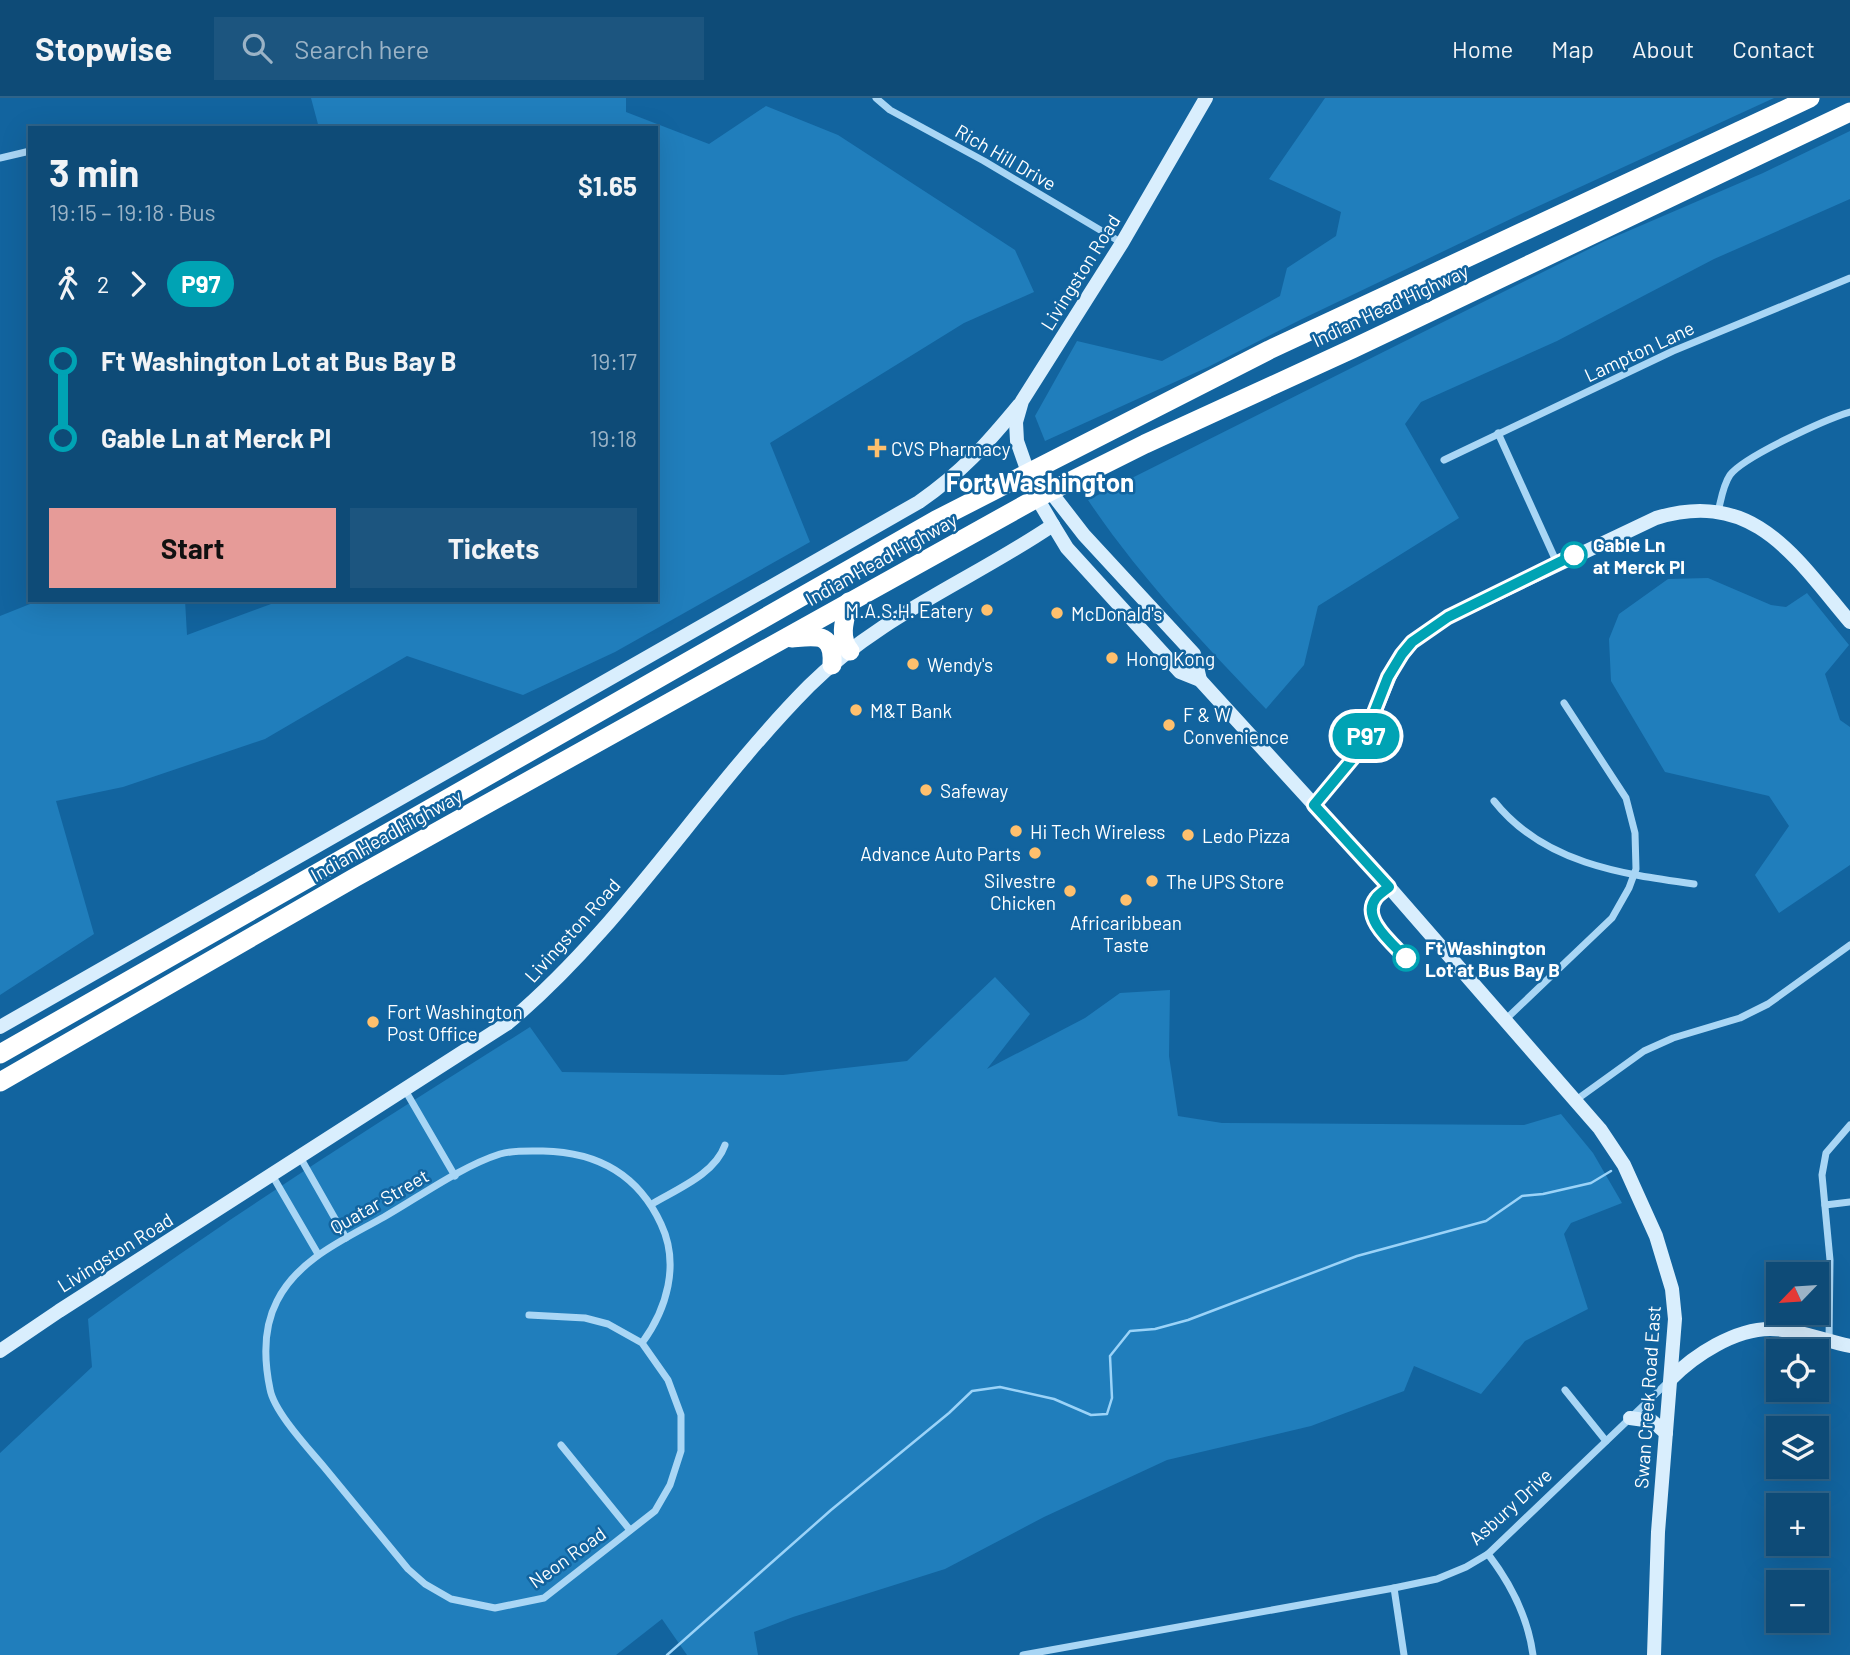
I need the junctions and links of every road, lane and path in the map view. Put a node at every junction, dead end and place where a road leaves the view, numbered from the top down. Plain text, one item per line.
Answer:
1 (876, 98) edge
2 (1206, 98) edge
3 (1810, 98) edge
4 (1850, 112) edge
5 (28, 152) edge
6 (0, 158) edge
7 (1122, 243) junction
8 (1850, 278) edge
9 (1022, 401) junction
10 (1850, 411) edge
11 (1498, 433) junction
12 (1444, 460) dead end
13 (1030, 473) junction
14 (1044, 494) junction
15 (1718, 512) junction
16 (1053, 526) junction
17 (1558, 563) junction
18 (849, 602) junction
19 (1850, 622) edge
20 (787, 638) junction
21 (850, 651) junction
22 (832, 665) junction
23 (1200, 680) junction
24 (1564, 703) dead end
25 (1494, 801) dead end
26 (1314, 805) junction
27 (1634, 876) junction
28 (1694, 884) dead end
29 (1850, 944) edge
30 (1504, 1020) junction
31 (0, 1027) edge
32 (0, 1054) edge
33 (0, 1082) edge
34 (405, 1090) junction
35 (1576, 1100) junction
36 (1850, 1125) edge
37 (725, 1145) dead end
38 (300, 1157) junction
39 (272, 1175) junction
40 (454, 1176) junction
41 (1850, 1202) edge
42 (652, 1204) junction
43 (1825, 1205) junction
44 (346, 1238) junction
45 (318, 1254) junction
46 (529, 1315) dead end
47 (1815, 1339) edge
48 (1829, 1342) joint
49 (642, 1343) junction
50 (1850, 1346) edge
51 (0, 1351) edge
52 (1671, 1379) junction
53 (1565, 1390) dead end
54 (1630, 1418) junction
55 (1665, 1433) junction
56 (1606, 1441) junction
57 (561, 1446) dead end
58 (630, 1530) junction
59 (1488, 1554) junction
60 (1394, 1588) junction
61 (1023, 1655) edge
62 (1404, 1655) edge
63 (1532, 1655) edge
64 (1654, 1655) edge

1 - 7 street, Rich Hill Drive
2 - 7 main road, Livingston Road
3 - 13 highway, Indian Head Highway
4 - 14 highway, Indian Head Highway
5 - 6 street
7 - 9 main road, Livingston Road
8 - 11 street, Lampton Lane
9 - 13 main road, Livingston Road
9 - 31 main road
10 - 15 street
11 - 12 street, Lampton Lane
11 - 17 street
13 - 14 main road, Swan Creek Road East
13 - 32 highway, Indian Head Highway
14 - 16 main road, Swan Creek Road East
14 - 18 highway, Indian Head Highway
14 - 23 main road, Swan Creek Road East
15 - 17 main road
15 - 19 main road
16 - 21 main road, Livingston Road
16 - 23 main road, Swan Creek Road East
17 - 26 main road
18 - 20 highway, Indian Head Highway
18 - 21 highway
20 - 22 highway
20 - 33 highway, Indian Head Highway
21 - 22 main road, Livingston Road
22 - 34 main road, Livingston Road
23 - 26 main road, Swan Creek Road East
24 - 27 street
25 - 27 street
26 - 30 main road, Swan Creek Road East
27 - 28 street
27 - 30 street
29 - 35 street
30 - 35 main road, Swan Creek Road East
34 - 38 main road, Livingston Road
34 - 40 street, Quatar Street
35 - 52 main road, Swan Creek Road East
36 - 43 street
37 - 42 street
38 - 39 main road, Livingston Road
38 - 44 street
39 - 45 street
39 - 51 main road, Livingston Road
40 - 42 street, Quatar Street
40 - 44 street, Quatar Street
41 - 43 street
42 - 49 street, Quatar Street
43 - 48 street
44 - 45 street, Quatar Street
45 - 58 street, Neon Road
46 - 49 street, Neon Road
47 - 52 main road, Asbury Drive
48 - 50 main road, Asbury Drive
49 - 58 street, Neon Road
52 - 54 street, Asbury Drive
52 - 55 main road, Swan Creek Road East
53 - 56 street
54 - 55 main road
54 - 56 street, Asbury Drive
55 - 64 main road, Swan Creek Road East
56 - 59 street, Asbury Drive
57 - 58 street
59 - 60 street, Asbury Drive
59 - 63 street
60 - 61 street, Asbury Drive
60 - 62 street

